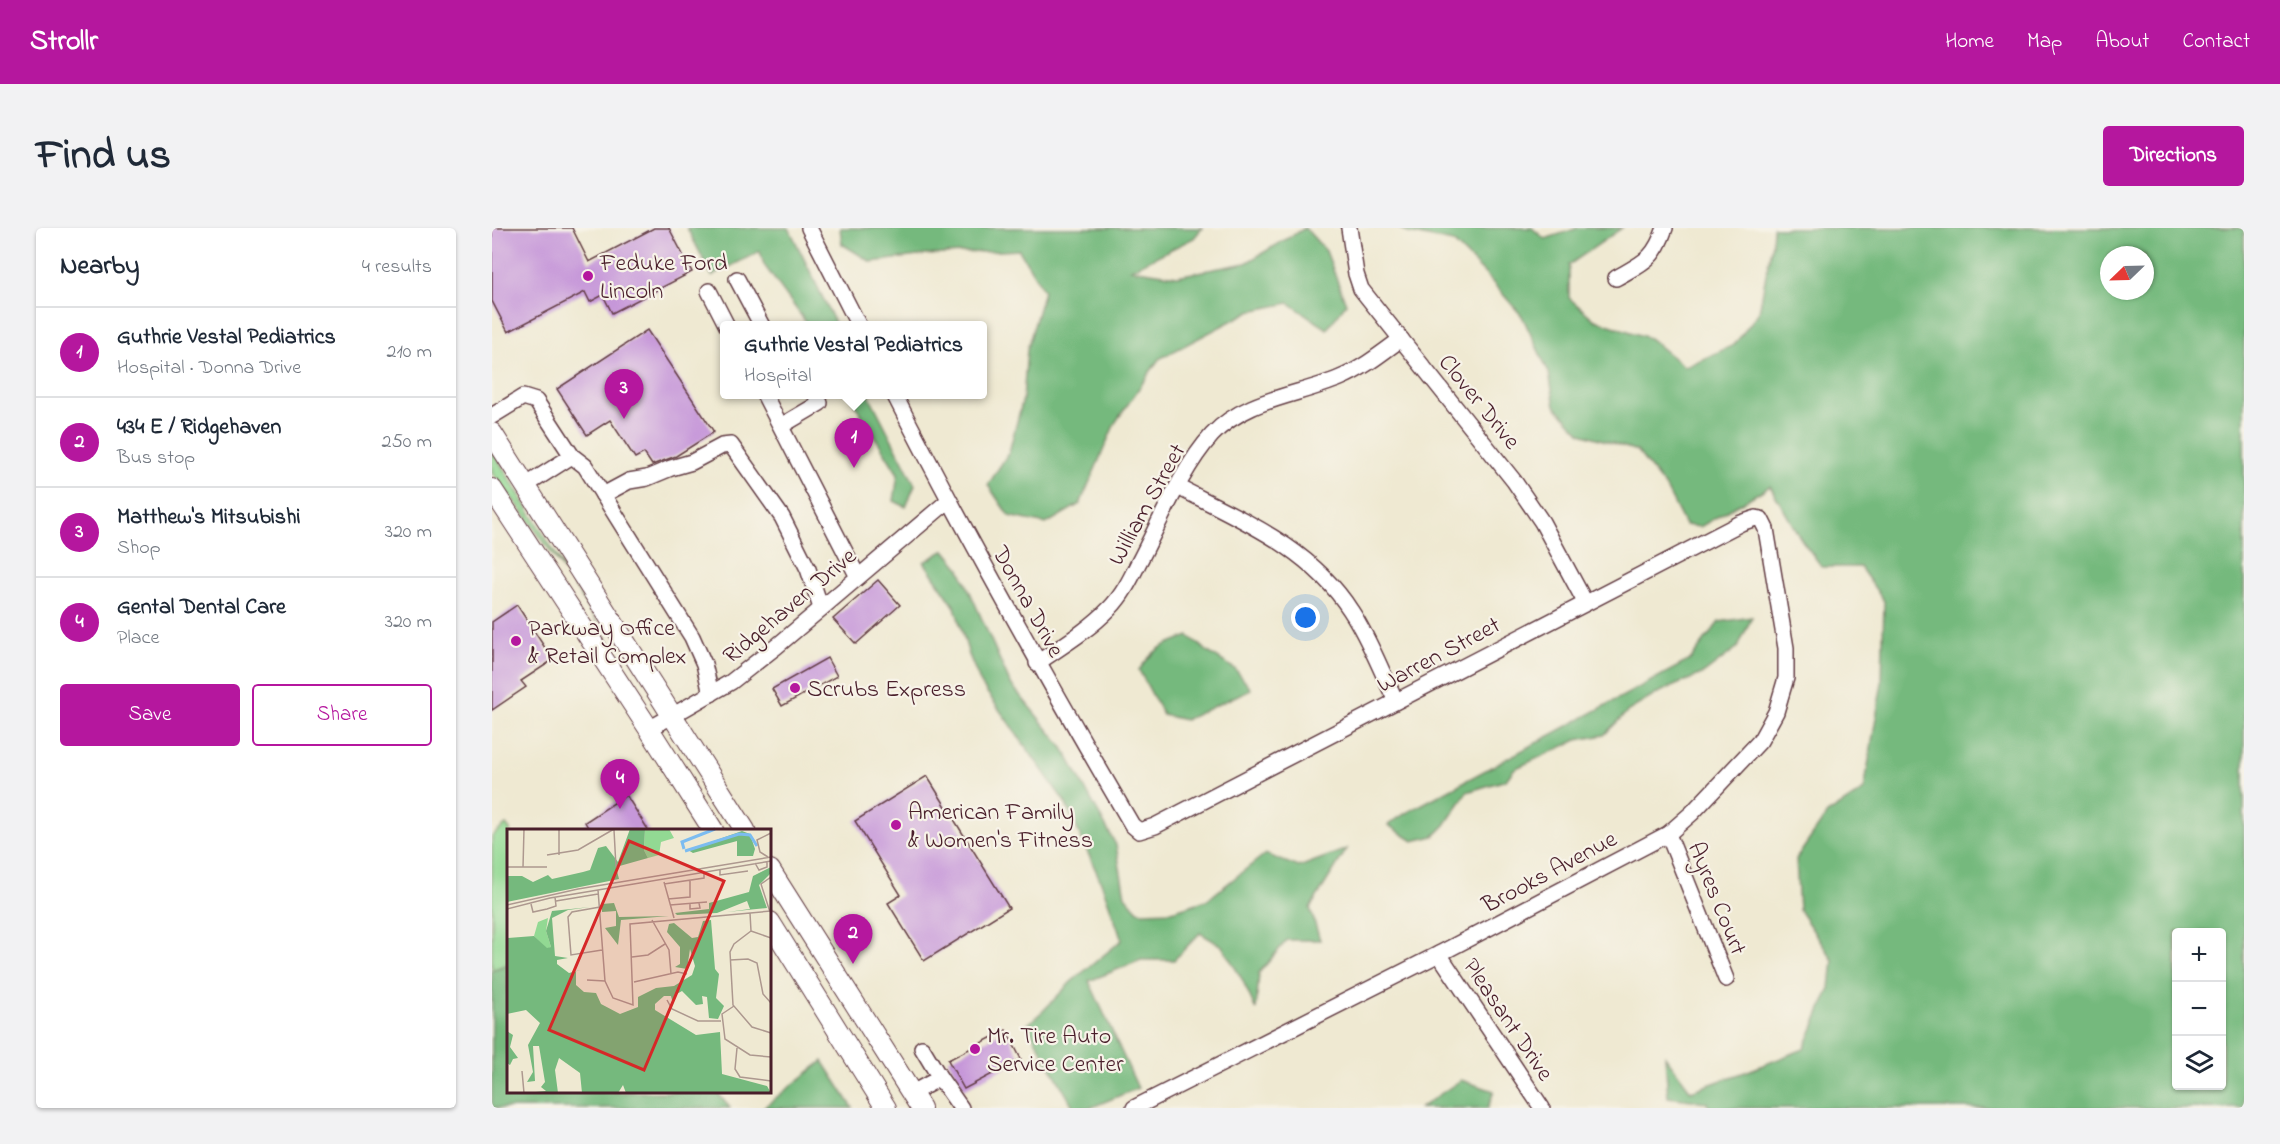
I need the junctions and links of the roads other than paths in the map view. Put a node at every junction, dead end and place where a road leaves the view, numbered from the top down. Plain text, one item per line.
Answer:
1 (809, 228) edge
2 (1349, 228) edge
3 (1665, 228) edge
4 (1616, 278) dead end
5 (737, 279) dead end
6 (709, 291) dead end
7 (724, 321) edge
8 (759, 321) edge
9 (856, 321) edge
10 (1401, 339) junction
11 (767, 399) edge
12 (818, 399) edge
13 (897, 399) edge
14 (492, 416) edge
15 (781, 426) junction
16 (492, 433) edge
17 (572, 456) junction
18 (525, 486) junction
19 (1178, 488) junction
20 (492, 489) edge
21 (603, 495) junction
22 (948, 501) junction
23 (1764, 525) joint
24 (858, 577) junction
25 (1585, 602) junction
26 (821, 608) junction
27 (1037, 663) junction
28 (711, 694) junction
29 (1396, 701) junction
30 (673, 716) junction
31 (649, 729) junction
32 (1131, 825) joint
33 (712, 829) edge
34 (744, 829) edge
35 (1668, 834) junction
36 (771, 872) edge
37 (771, 924) edge
38 (1439, 954) junction
39 (1725, 979) dead end
40 (922, 1048) dead end
41 (940, 1078) junction
42 (917, 1101) edge
43 (886, 1108) edge
44 (960, 1108) edge
45 (1134, 1108) edge
46 (1542, 1108) edge

1 - 9 street
2 - 10 street, Clover Drive
3 - 4 street
5 - 8 street
6 - 7 street
10 - 19 street, William Street
10 - 25 street, Clover Drive
11 - 15 street
12 - 15 street
13 - 22 street, Donna Drive
14 - 17 street
15 - 24 street
16 - 18 main road
17 - 18 street
17 - 21 street
18 - 30 main road
19 - 27 street, William Street
19 - 29 street
20 - 31 main road
21 - 26 street
21 - 28 street
22 - 24 street, Ridgehaven Drive
22 - 27 street, Donna Drive
23 - 25 street, Warren Street
23 - 35 street, Brooks Avenue
24 - 26 street, Ridgehaven Drive
25 - 29 street, Warren Street
26 - 28 street, Ridgehaven Drive
27 - 32 street, Donna Drive
28 - 30 street, Ridgehaven Drive
29 - 32 street, Warren Street
30 - 31 street, Ridgehaven Drive
30 - 34 main road
31 - 33 main road
35 - 38 street, Brooks Avenue
35 - 39 street, Ayres Court
36 - 42 main road
37 - 43 main road
38 - 45 street, Brooks Avenue
38 - 46 street, Pleasant Drive
40 - 41 street
41 - 42 street
41 - 44 street

